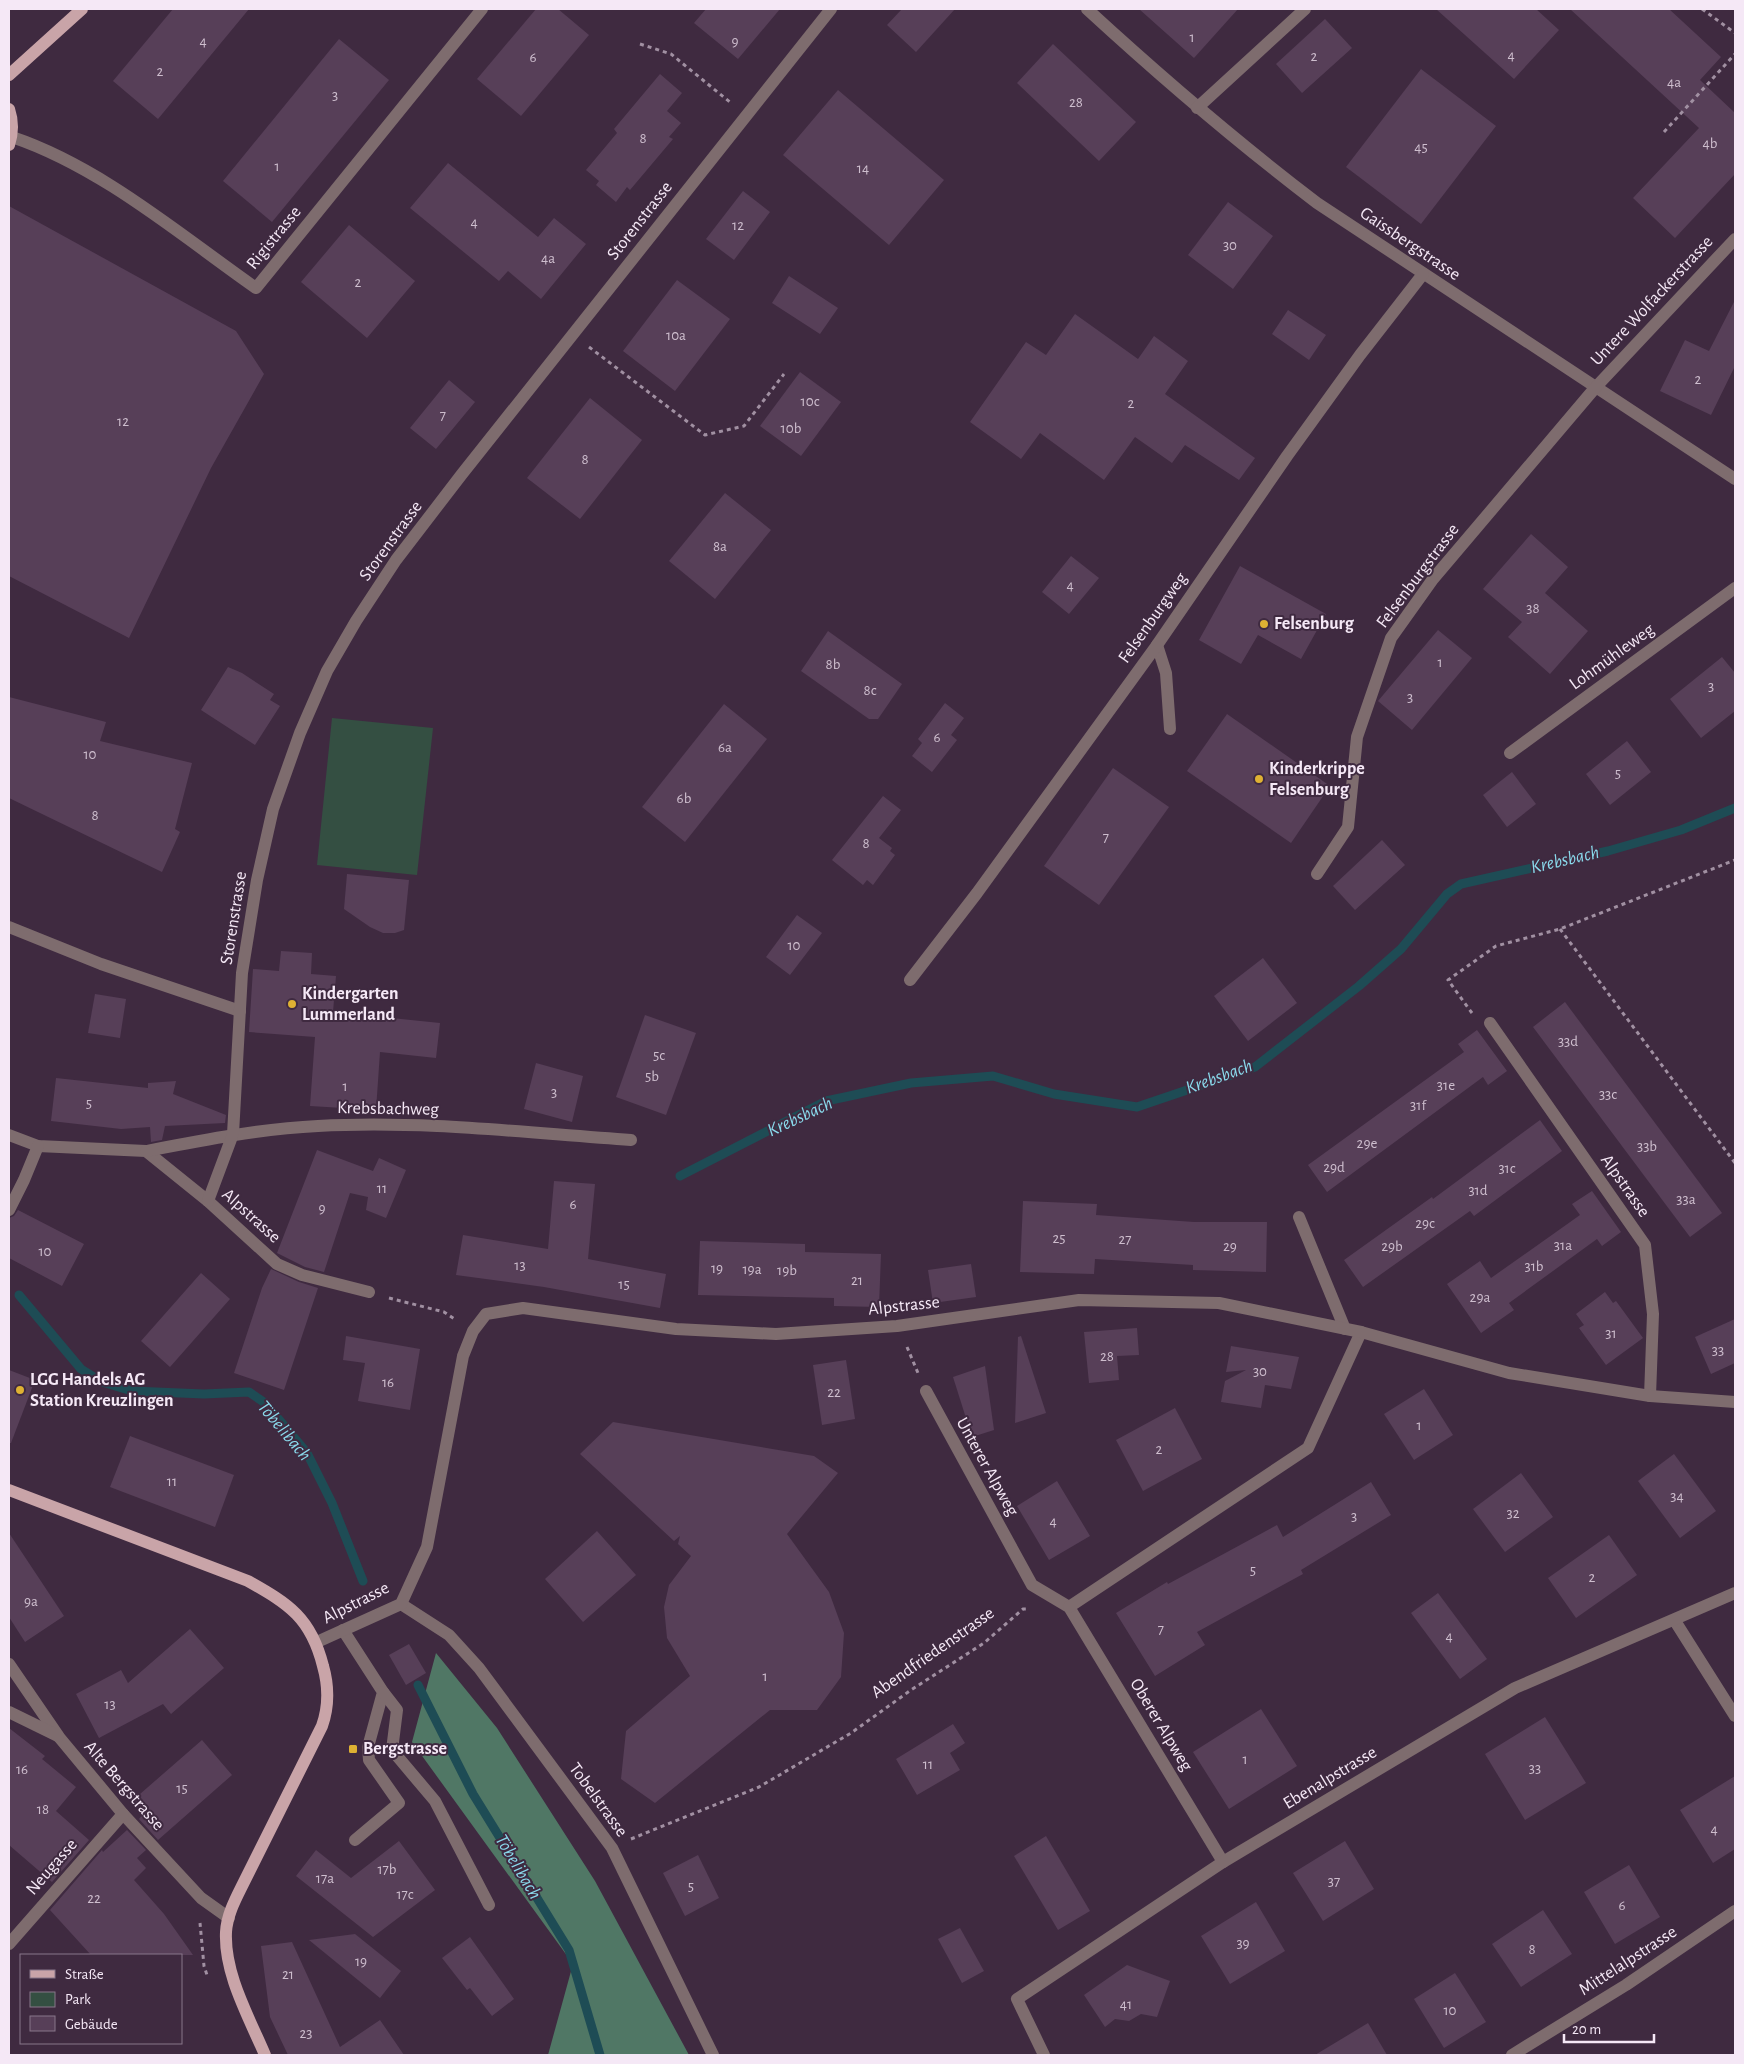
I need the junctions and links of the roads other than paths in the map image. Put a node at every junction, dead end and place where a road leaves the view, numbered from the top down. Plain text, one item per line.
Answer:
1 (82, 9) edge
2 (482, 9) edge
3 (831, 9) edge
4 (1087, 9) edge
5 (1305, 9) edge
6 (9, 75) edge
7 (1197, 108) junction
8 (9, 109) edge
9 (10, 141) edge
10 (1735, 239) edge
11 (1423, 274) junction
12 (1595, 388) junction
13 (1735, 479) edge
14 (1735, 588) edge
15 (1156, 645) junction
16 (1170, 729) dead end
17 (1510, 753) dead end
18 (1316, 874) dead end
19 (9, 927) edge
20 (910, 980) dead end
21 (240, 1011) junction
22 (1490, 1023) dead end
23 (233, 1134) junction
24 (9, 1135) edge
25 (631, 1140) dead end
26 (38, 1146) junction
27 (146, 1151) junction
28 (208, 1201) junction
29 (9, 1210) edge
30 (1298, 1217) dead end
31 (369, 1292) road end
32 (1345, 1329) junction
33 (1361, 1332) junction
34 (926, 1391) road end
35 (1650, 1396) junction
36 (1735, 1402) edge
37 (9, 1490) edge
38 (1735, 1593) edge
39 (401, 1604) junction
40 (1069, 1607) junction
41 (1675, 1621) junction
42 (343, 1630) junction
43 (317, 1642) junction
44 (9, 1664) edge
45 (382, 1692) junction
46 (9, 1712) edge
47 (1735, 1716) edge
48 (60, 1737) junction
49 (123, 1814) junction
50 (355, 1840) dead end
51 (1223, 1862) junction
52 (489, 1905) dead end
53 (1735, 1911) edge
54 (229, 1918) junction
55 (9, 1944) edge
56 (265, 2055) edge
57 (713, 2055) edge
58 (1044, 2055) edge
59 (1512, 2055) edge

1 - 6 main road
2 - 9 street, Rigistrasse
3 - 21 street, Storenstrasse
4 - 7 street, Gaissbergstrasse
5 - 7 street
7 - 11 street, Gaissbergstrasse
8 - 9 main road
10 - 12 street, Untere Wolfackerstrasse
11 - 12 street, Gaissbergstrasse
11 - 15 street, Felsenburgweg
12 - 13 street, Gaissbergstrasse
12 - 18 street, Felsenburgstrasse
14 - 17 street, Lohmühleweg
15 - 16 street
15 - 20 street, Felsenburgweg
19 - 21 street
21 - 23 street, Storenstrasse
22 - 35 street, Alpstrasse
23 - 25 street, Krebsbachweg
23 - 27 street, Krebsbachweg
23 - 28 street, Storenstrasse
24 - 26 street
26 - 27 street
26 - 29 street
27 - 28 street, Alpstrasse
28 - 31 street, Alpstrasse
30 - 32 street
32 - 33 street, Alpstrasse
32 - 39 street, Alpstrasse
33 - 35 street, Alpstrasse
33 - 40 street
34 - 40 street, Unterer Alpweg
35 - 36 street, Alpstrasse
37 - 43 main road
38 - 41 street, Ebenalpstrasse
39 - 42 street, Alpstrasse
39 - 57 street, Tobelstrasse
40 - 51 street, Oberer Alpweg
41 - 47 street
41 - 51 street, Ebenalpstrasse
42 - 43 street, Alpstrasse
42 - 45 street
43 - 54 main road
44 - 48 street, Alte Bergstrasse
45 - 50 street
45 - 52 street
46 - 48 street
48 - 49 street, Alte Bergstrasse
49 - 54 street, Alte Bergstrasse
49 - 55 street, Neugasse
51 - 58 street, Ebenalpstrasse
53 - 59 street, Mittelalpstrasse
54 - 56 main road

